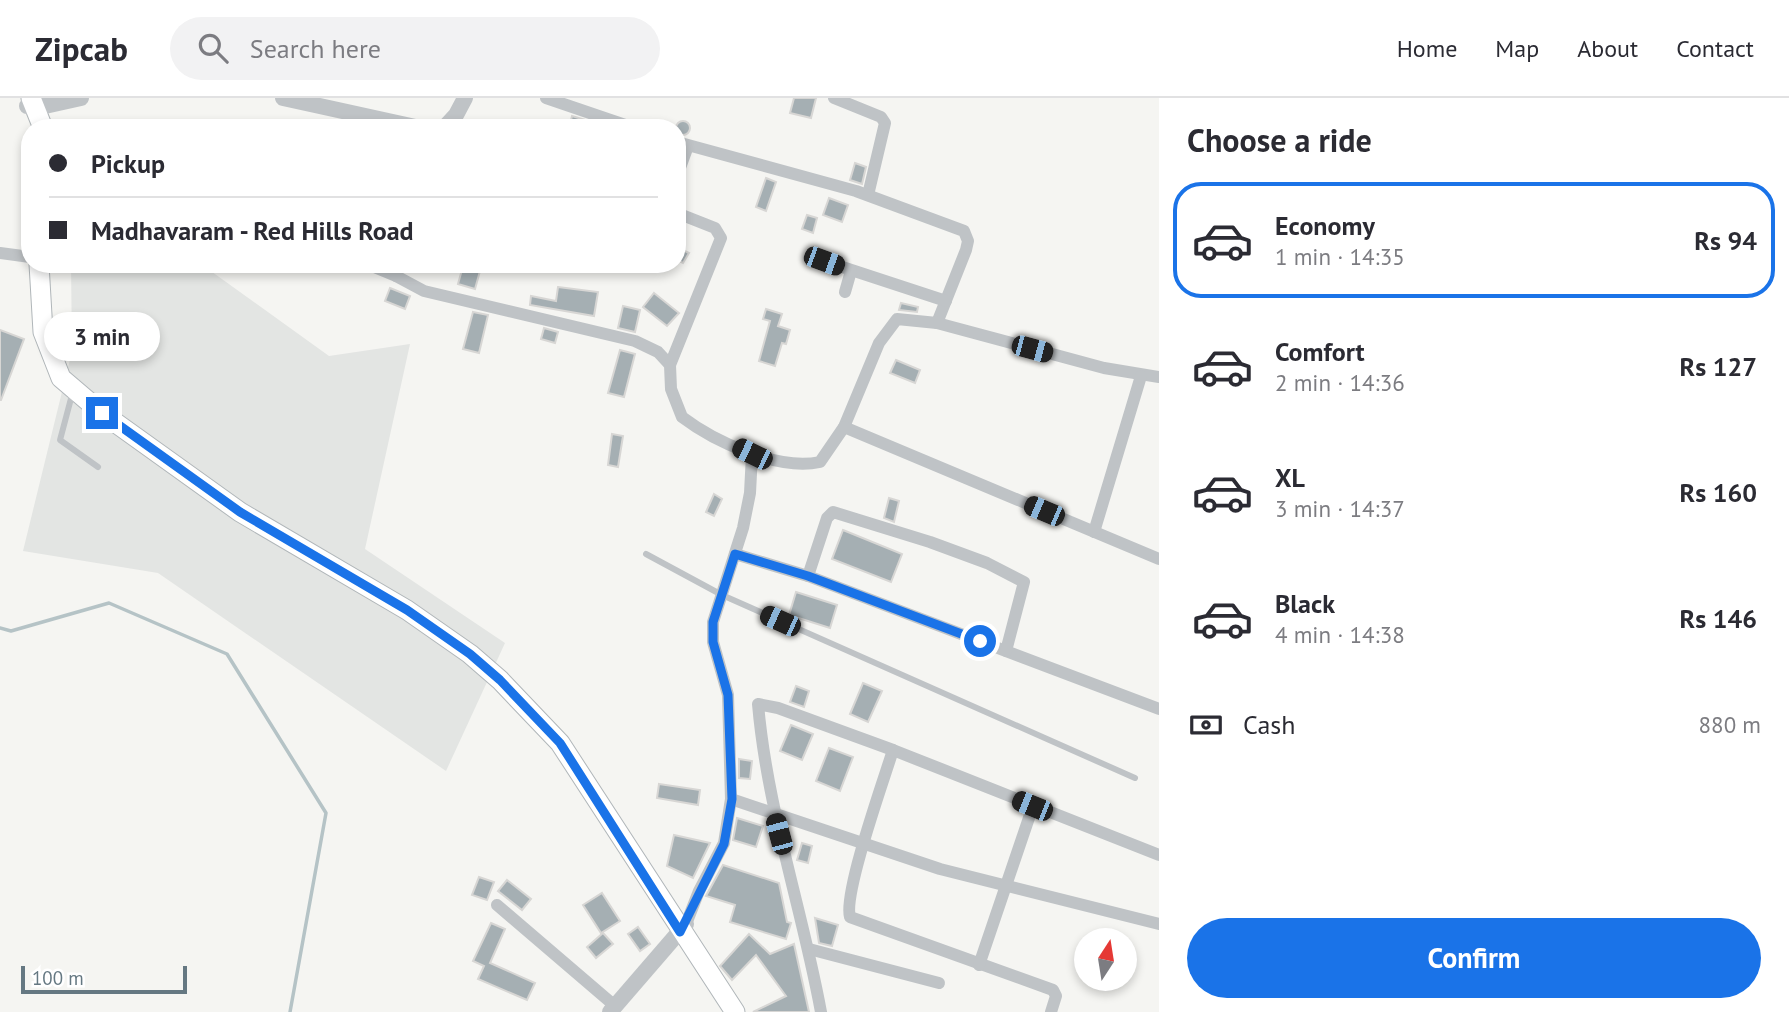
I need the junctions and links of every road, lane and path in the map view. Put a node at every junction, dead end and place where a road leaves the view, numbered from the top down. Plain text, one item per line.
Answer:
1 (81, 98) edge
2 (284, 98) edge
3 (465, 98) edge
4 (546, 98) edge
5 (834, 98) edge
6 (34, 102) edge
7 (570, 102) edge
8 (340, 104) edge
9 (40, 119) edge
10 (390, 119) edge
11 (452, 119) edge
12 (612, 119) edge
13 (686, 145) edge
14 (868, 195) junction
15 (686, 216) edge
16 (0, 253) edge
17 (21, 256) edge
18 (824, 261) dead end
19 (851, 271) junction
20 (40, 273) edge
21 (52, 273) edge
22 (399, 273) edge
23 (845, 292) dead end
24 (946, 301) junction
25 (937, 323) junction
26 (670, 365) junction
27 (1141, 376) junction
28 (1159, 377) edge
29 (73, 389) junction
30 (844, 427) junction
31 (752, 454) junction
32 (98, 467) dead end
33 (1094, 532) junction
34 (646, 554) dead end
35 (735, 554) junction
36 (1159, 559) edge
37 (808, 576) junction
38 (722, 595) junction
39 (1006, 651) junction
40 (1159, 709) edge
41 (893, 750) junction
42 (1135, 778) dead end
43 (732, 799) junction
44 (1032, 806) junction
45 (773, 812) junction
46 (864, 842) junction
47 (1159, 855) edge
48 (1005, 885) junction
49 (497, 905) dead end
50 (1159, 924) edge
51 (683, 928) junction
52 (809, 949) junction
53 (979, 965) junction
54 (939, 983) dead end
55 (612, 1009) edge
56 (735, 1012) edge
57 (748, 1012) edge
58 (821, 1012) edge
59 (1051, 1012) edge

1 - 6 street
2 - 8 street
3 - 11 street
4 - 7 street
5 - 14 street
6 - 9 main road
7 - 12 street
8 - 10 street
13 - 14 street
14 - 24 street
15 - 26 street
16 - 17 street
18 - 19 street
19 - 23 street
19 - 24 street
20 - 29 main road
21 - 51 main road
22 - 26 street
24 - 25 street
25 - 27 street
25 - 30 street
26 - 31 street
27 - 28 street
27 - 33 street
29 - 32 lane
29 - 51 main road
30 - 31 street
30 - 33 street
31 - 35 street
33 - 36 street
34 - 38 lane
35 - 37 street
35 - 38 street
37 - 39 street
37 - 39 street
38 - 42 lane
38 - 43 street
39 - 40 street
41 - 44 street
41 - 45 street
41 - 46 street
43 - 45 street
43 - 51 street
44 - 47 street
44 - 48 street
45 - 46 street
45 - 52 street
46 - 48 street
46 - 53 street
48 - 50 street
48 - 53 street
49 - 55 street
51 - 55 street
51 - 56 main road
51 - 57 main road
52 - 54 street
52 - 58 street
53 - 59 street

